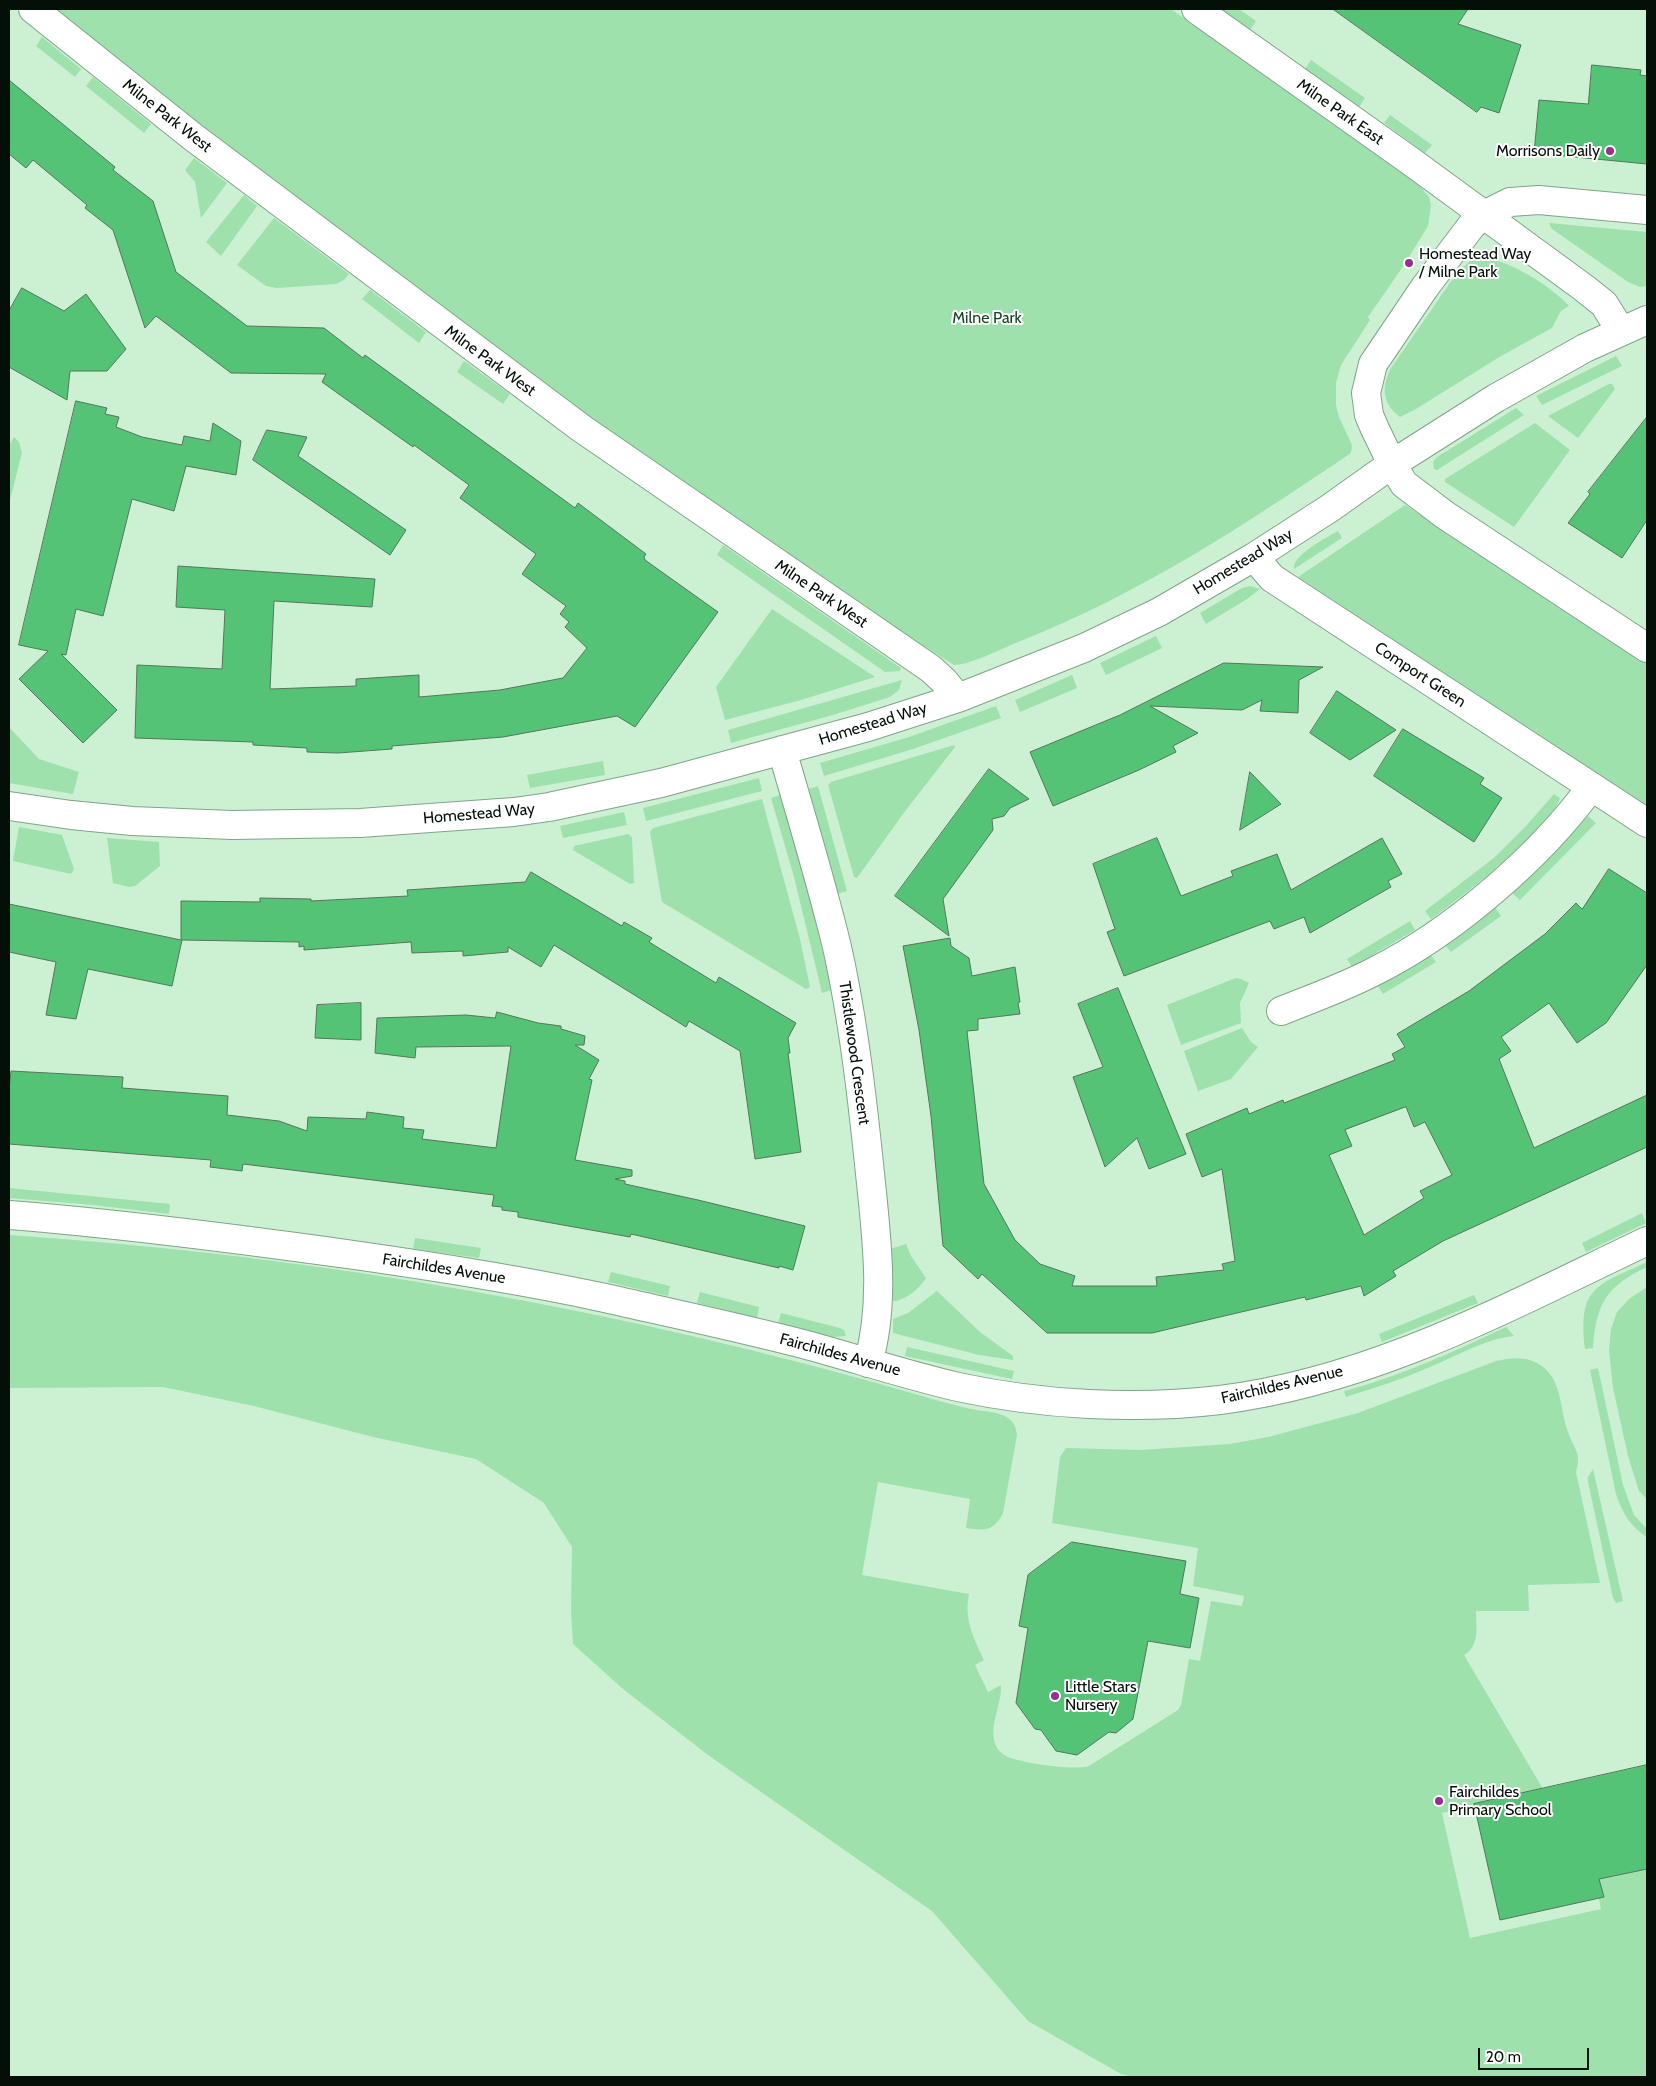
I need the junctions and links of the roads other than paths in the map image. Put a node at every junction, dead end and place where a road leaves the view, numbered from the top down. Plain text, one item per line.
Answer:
1 (33, 9) edge
2 (1196, 9) edge
3 (1647, 210) edge
4 (1484, 214) junction
5 (1647, 320) edge
6 (1621, 331) junction
7 (1392, 464) junction
8 (1254, 557) junction
9 (1647, 648) edge
10 (958, 698) junction
11 (782, 750) junction
12 (1591, 787) junction
13 (9, 806) edge
14 (1647, 824) edge
15 (1281, 1011) dead end
16 (9, 1215) edge
17 (1647, 1241) edge
18 (868, 1363) junction

1 - 10 street, Milne Park West
2 - 4 street, Milne Park East
3 - 4 street
4 - 6 street, Milne Park East
4 - 7 street
5 - 6 street, Homestead Way
6 - 7 street, Homestead Way
7 - 8 street, Homestead Way
7 - 9 street
8 - 10 street, Homestead Way
8 - 12 street, Comport Green
10 - 11 street, Homestead Way
11 - 13 street, Homestead Way
11 - 18 street, Thistlewood Crescent
12 - 14 street, Comport Green
12 - 15 street
16 - 18 street, Fairchildes Avenue
17 - 18 street, Fairchildes Avenue

